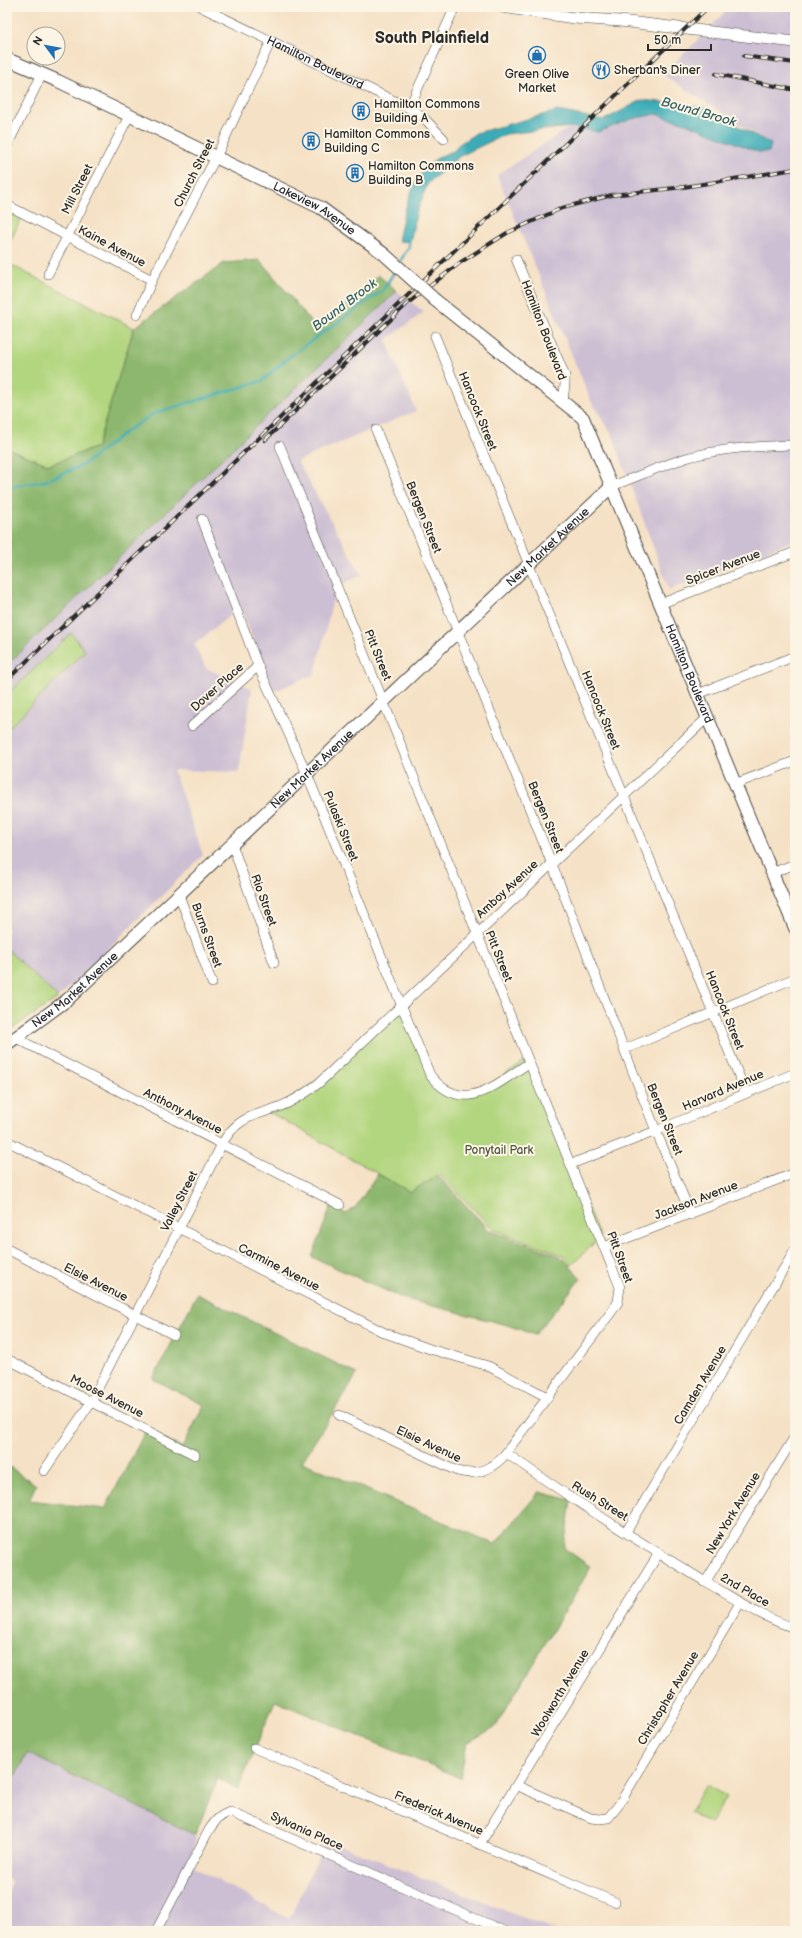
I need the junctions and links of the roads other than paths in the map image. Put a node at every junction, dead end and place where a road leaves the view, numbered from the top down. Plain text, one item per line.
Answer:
1 (201, 7) edge
2 (455, 7) edge
3 (502, 7) edge
4 (574, 12) edge
5 (271, 41) junction
6 (795, 42) edge
7 (7, 59) edge
8 (42, 74) junction
9 (409, 108) junction
10 (129, 116) junction
11 (444, 139) dead end
12 (7, 146) edge
13 (216, 157) junction
14 (7, 205) edge
15 (67, 236) junction
16 (516, 259) dead end
17 (48, 274) dead end
18 (152, 280) junction
19 (137, 315) dead end
20 (435, 336) dead end
21 (563, 402) junction
22 (583, 418) joint
23 (376, 430) dead end
24 (280, 446) dead end
25 (795, 446) edge
26 (612, 486) junction
27 (202, 519) dead end
28 (795, 552) edge
29 (528, 564) junction
30 (660, 604) junction
31 (458, 632) junction
32 (795, 656) edge
33 (258, 666) junction
34 (698, 694) junction
35 (383, 702) junction
36 (708, 717) junction
37 (192, 726) dead end
38 (795, 760) edge
39 (307, 774) junction
40 (735, 784) junction
41 (624, 797) junction
42 (232, 844) junction
43 (552, 864) junction
44 (795, 864) edge
45 (772, 873) junction
46 (179, 895) junction
47 (795, 928) edge
48 (477, 934) junction
49 (274, 963) dead end
50 (795, 978) edge
51 (212, 983) dead end
52 (402, 1005) junction
53 (712, 1011) junction
54 (11, 1041) edge
55 (625, 1049) junction
56 (341, 1062) joint
57 (530, 1063) junction
58 (795, 1073) edge
59 (746, 1093) junction
60 (656, 1131) junction
61 (7, 1141) edge
62 (222, 1144) junction
63 (570, 1164) junction
64 (795, 1173) edge
65 (340, 1205) dead end
66 (691, 1215) junction
67 (179, 1229) junction
68 (604, 1247) junction
69 (7, 1249) edge
70 (795, 1250) edge
71 (135, 1315) junction
72 (174, 1335) dead end
73 (7, 1359) edge
74 (547, 1397) junction
75 (91, 1402) junction
76 (339, 1415) dead end
77 (795, 1436) edge
78 (506, 1452) junction
79 (195, 1455) dead end
80 (44, 1471) dead end
81 (626, 1532) junction
82 (659, 1553) junction
83 (706, 1582) junction
84 (740, 1603) junction
85 (795, 1628) edge
86 (254, 1748) dead end
87 (518, 1786) junction
88 (480, 1844) junction
89 (615, 1902) dead end
90 (156, 1931) edge
91 (504, 1931) edge

1 - 5 street, Hamilton Boulevard
2 - 9 street
3 - 4 street
4 - 6 street
5 - 9 street, Hamilton Boulevard
5 - 13 street, Church Street
7 - 8 main road, Lakeview Avenue
8 - 10 main road, Lakeview Avenue
8 - 12 street
9 - 11 street, Hamilton Boulevard
10 - 13 main road, Lakeview Avenue
10 - 15 street, Mill Street
13 - 18 street, Church Street
13 - 21 main road, Lakeview Avenue, bridge
14 - 15 street, Kaine Avenue
15 - 17 street, Mill Street
15 - 18 street, Kaine Avenue
16 - 21 street, Hamilton Boulevard
18 - 19 street, Church Street
20 - 29 street, Hancock Street
21 - 22 main road, Lakeview Avenue
22 - 26 main road, Hamilton Boulevard
23 - 31 street, Bergen Street
24 - 35 street, Pitt Street
25 - 26 street
26 - 29 main road, New Market Avenue
26 - 30 main road, Hamilton Boulevard
27 - 33 street, Pulaski Street
28 - 30 street, Spicer Avenue
29 - 31 main road, New Market Avenue
29 - 41 street, Hancock Street
30 - 34 main road, Hamilton Boulevard
31 - 35 main road, New Market Avenue
31 - 43 street, Bergen Street
32 - 34 street
33 - 37 street, Dover Place
33 - 39 street, Pulaski Street
34 - 36 main road, Hamilton Boulevard
35 - 39 main road, New Market Avenue
35 - 48 street, Pitt Street
36 - 40 main road, Hamilton Boulevard
36 - 41 street, Amboy Avenue
38 - 40 street
39 - 42 main road, New Market Avenue
39 - 52 street, Pulaski Street
40 - 45 main road, Hamilton Boulevard
41 - 43 street, Amboy Avenue
41 - 53 street, Hancock Street
42 - 46 main road, New Market Avenue
42 - 49 street, Rio Street
43 - 48 street, Amboy Avenue
43 - 55 street, Bergen Street
44 - 45 street
45 - 47 main road, Hamilton Boulevard
46 - 51 street, Burns Street
46 - 54 main road, New Market Avenue
48 - 52 street, Amboy Avenue
48 - 57 street, Pitt Street
50 - 53 street
52 - 56 street, Amboy Avenue
52 - 57 street, Pulaski Street
53 - 55 street
53 - 59 street, Hancock Street
54 - 62 street, Anthony Avenue
55 - 60 street, Bergen Street
56 - 62 street, Valley Street
57 - 63 street, Pitt Street
58 - 59 street, Harvard Avenue
59 - 60 street, Harvard Avenue
60 - 63 street, Harvard Avenue
60 - 66 street, Bergen Street
61 - 67 street, Carmine Avenue
62 - 65 street, Anthony Avenue
62 - 67 street, Valley Street
63 - 68 street, Pitt Street
64 - 66 street, Jackson Avenue
66 - 68 street, Jackson Avenue
67 - 71 street, Valley Street
67 - 74 street, Carmine Avenue
68 - 74 street, Pitt Street
69 - 71 street, Elsie Avenue
70 - 81 street, Camden Avenue
71 - 72 street, Elsie Avenue
71 - 75 street, Valley Street
73 - 75 street, Moose Avenue
74 - 78 street, Pitt Street
75 - 79 street, Moose Avenue
75 - 80 street, Valley Street
76 - 78 street, Elsie Avenue
77 - 83 street, New York Avenue
78 - 81 street, Rush Street
81 - 82 street, Rush Street
82 - 83 street, Rush Street
82 - 87 street, Woolworth Avenue
83 - 84 street, 2nd Place
84 - 85 street, 2nd Place
84 - 87 street, Christopher Avenue
86 - 88 street, Frederick Avenue
87 - 88 street, Woolworth Avenue
88 - 89 street, Frederick Avenue
90 - 91 street, Sylvania Place

